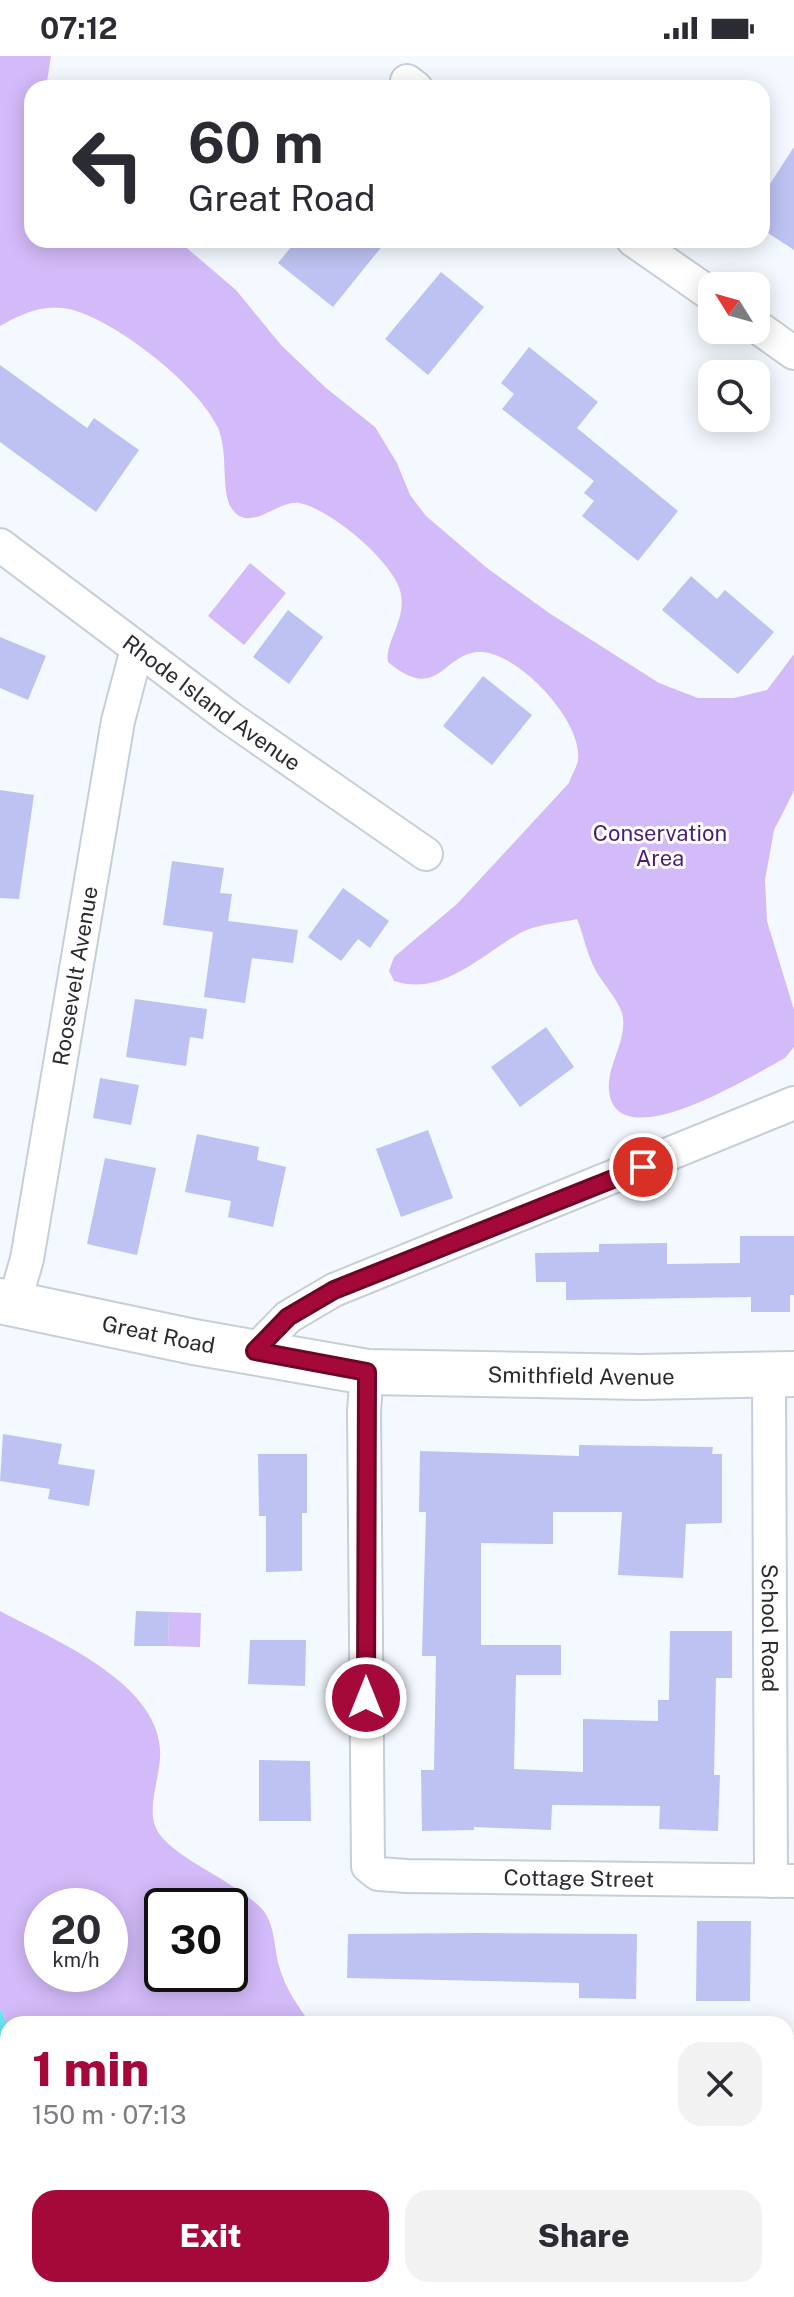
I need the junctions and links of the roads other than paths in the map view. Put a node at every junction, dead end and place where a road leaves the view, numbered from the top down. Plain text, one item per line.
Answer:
1 (644, 248) edge
2 (698, 285) edge
3 (770, 336) edge
4 (794, 353) edge
5 (0, 545) edge
6 (137, 649) junction
7 (426, 854) dead end
8 (794, 1103) edge
9 (7, 1303) edge
10 (255, 1351) junction
11 (367, 1372) junction
12 (782, 1374) edge
13 (782, 1881) edge

1 - 2 street
3 - 4 street
5 - 6 street, Rhode Island Avenue
6 - 7 street, Rhode Island Avenue
6 - 9 street, Roosevelt Avenue
8 - 10 street
9 - 10 main road, Great Road
10 - 11 main road, Great Road
11 - 12 main road, Smithfield Avenue
11 - 13 street, Cottage Street
12 - 13 street, School Road

